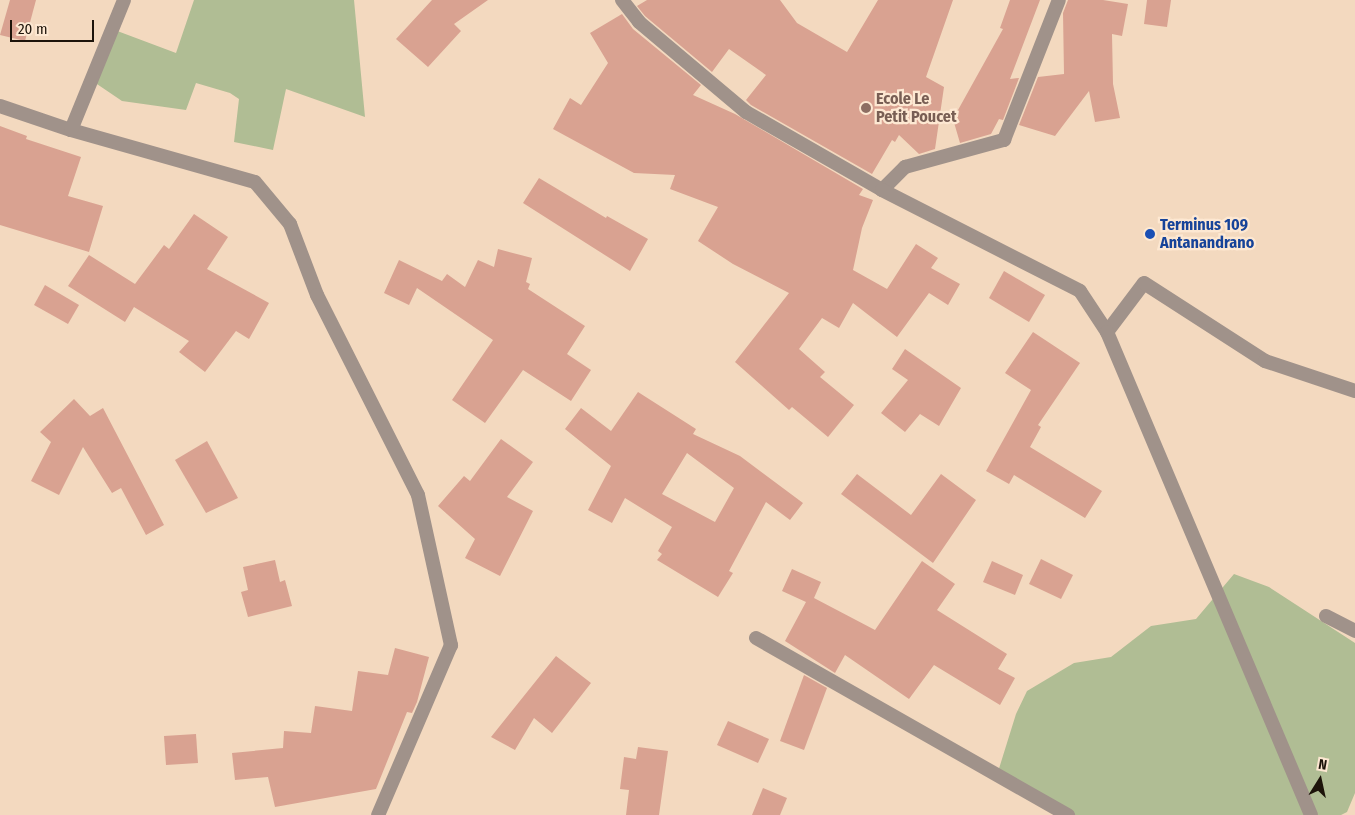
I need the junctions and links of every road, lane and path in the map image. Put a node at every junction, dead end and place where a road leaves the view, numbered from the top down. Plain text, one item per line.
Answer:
1 (124, 0) edge
2 (622, 0) edge
3 (1059, 0) edge
4 (0, 106) edge
5 (71, 130) junction
6 (882, 190) junction
7 (1106, 332) junction
8 (1355, 391) edge
9 (1326, 616) dead end
10 (1355, 631) edge
11 (756, 638) dead end
12 (378, 815) edge
13 (1068, 815) edge
14 (1311, 815) edge

1 - 5 street
2 - 6 street
3 - 6 street
4 - 5 street
5 - 12 street
6 - 7 street
7 - 8 street
7 - 14 street
9 - 10 street
11 - 13 street

